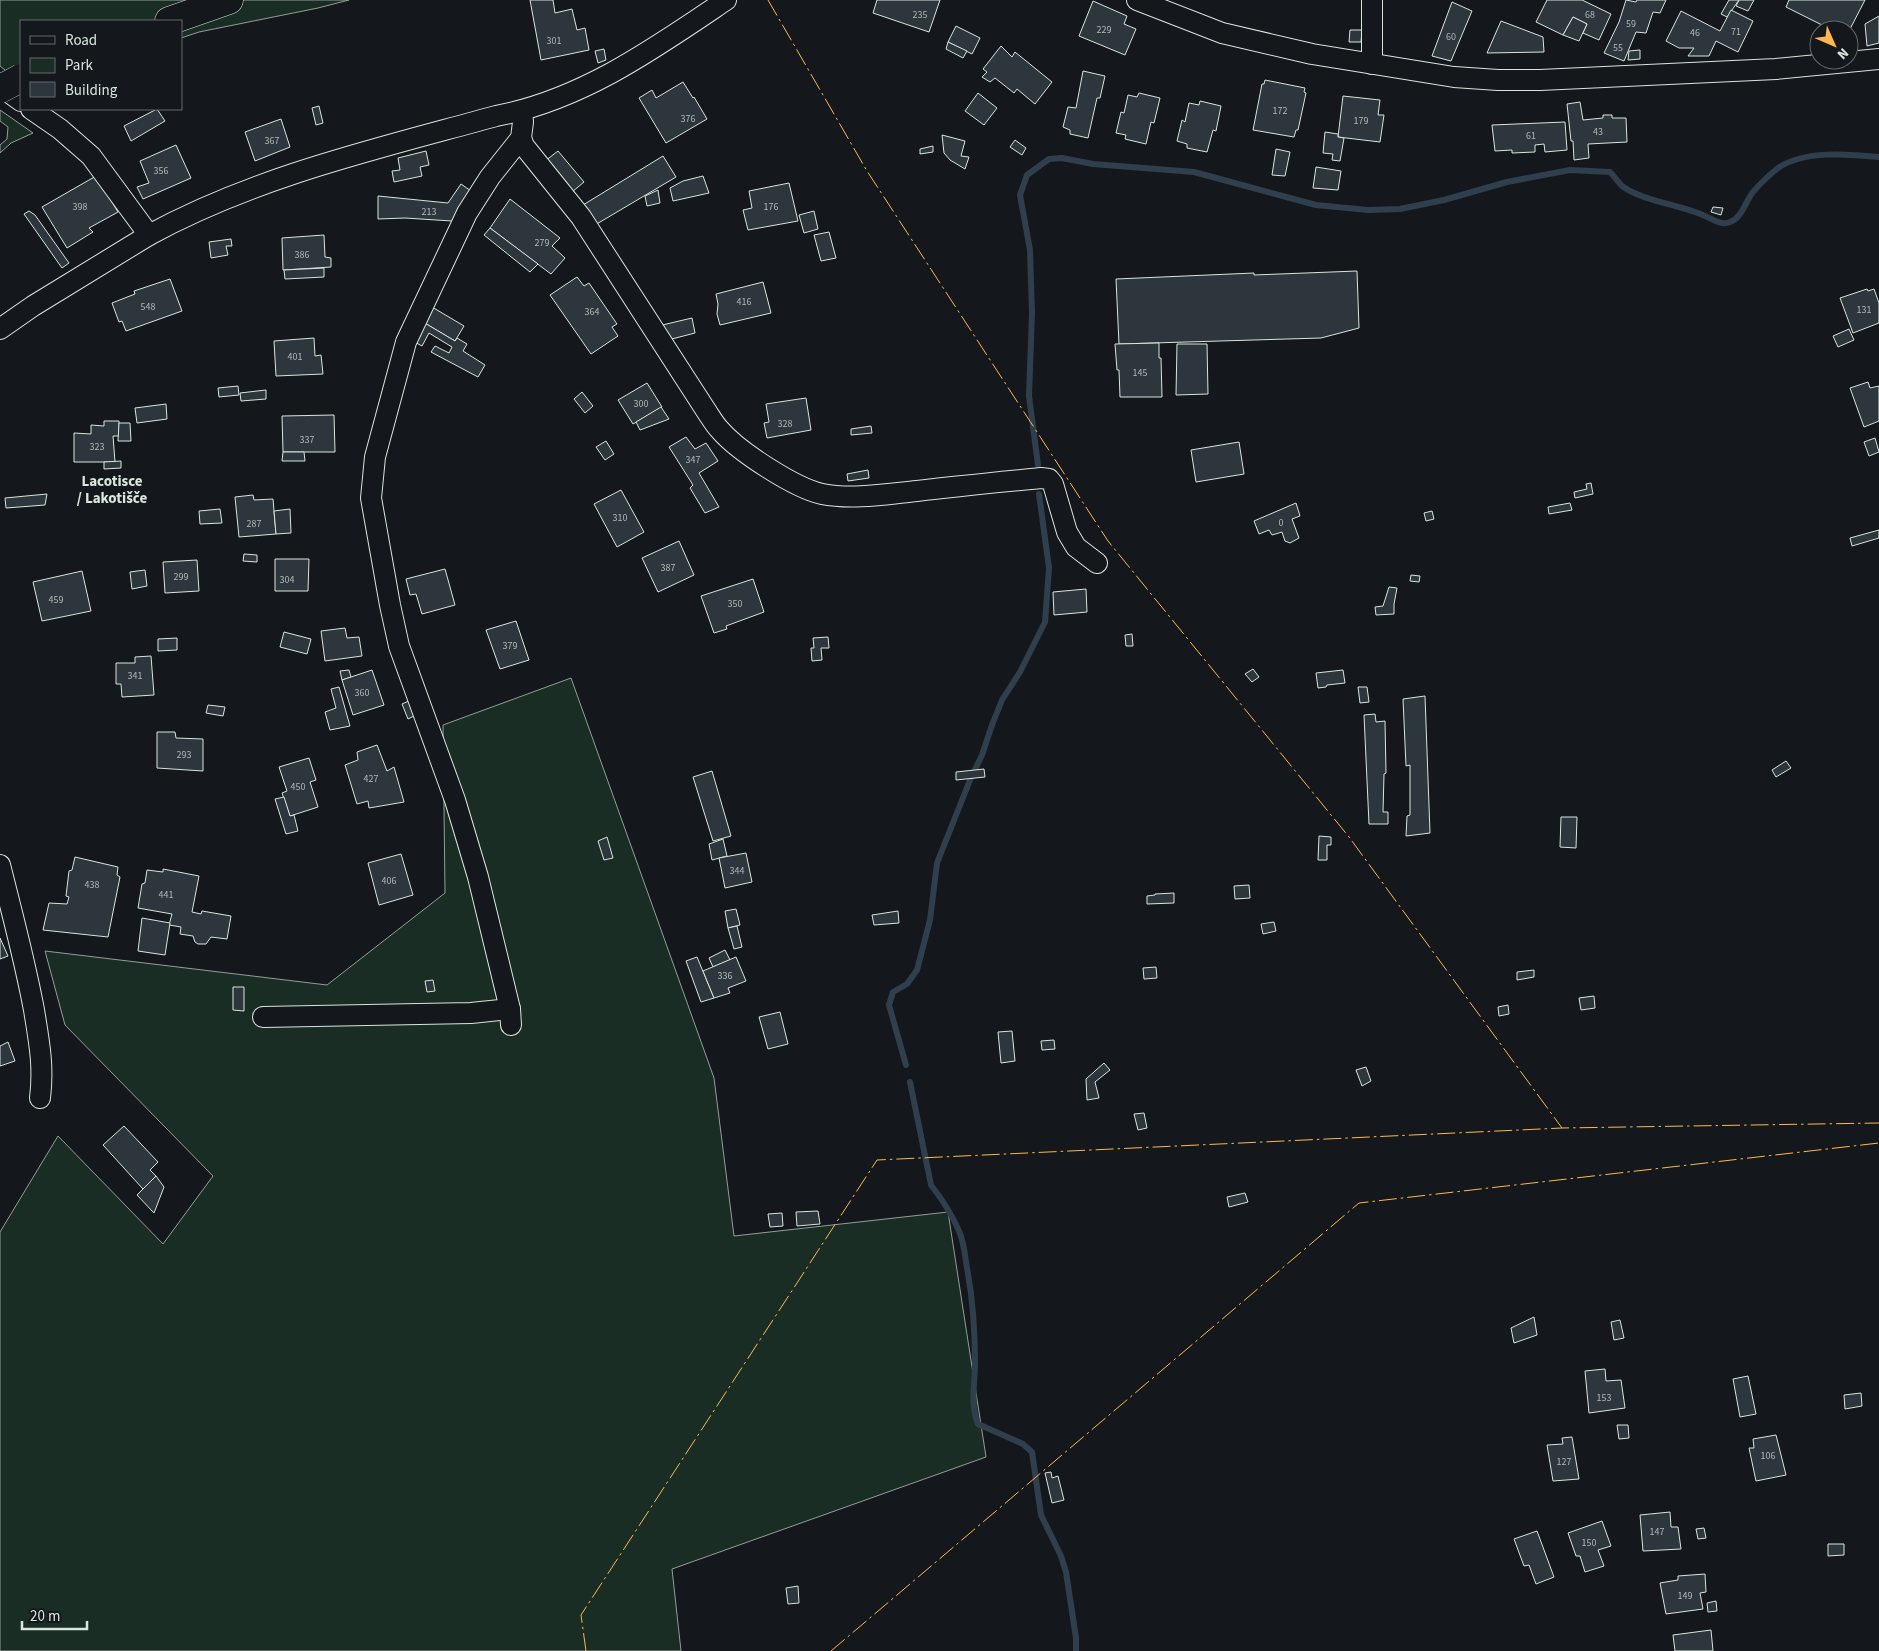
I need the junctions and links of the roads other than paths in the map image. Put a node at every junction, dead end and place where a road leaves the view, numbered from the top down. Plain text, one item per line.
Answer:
1 (229, 0) edge
2 (726, 0) edge
3 (1138, 0) edge
4 (1372, 0) edge
5 (172, 20) edge
6 (1879, 59) edge
7 (1372, 64) junction
8 (20, 78) edge
9 (0, 87) edge
10 (20, 101) edge
11 (32, 110) edge
12 (522, 111) junction
13 (521, 138) junction
14 (149, 235) junction
15 (0, 329) edge
16 (1097, 563) dead end
17 (0, 865) edge
18 (263, 1017) dead end
19 (40, 1098) dead end

1 - 5 highway
2 - 12 street
3 - 7 street
4 - 7 street
6 - 7 street
8 - 9 highway, bridge
9 - 10 street
11 - 14 street
12 - 13 street
12 - 14 street
13 - 16 street
13 - 18 street
14 - 15 street
17 - 19 street

